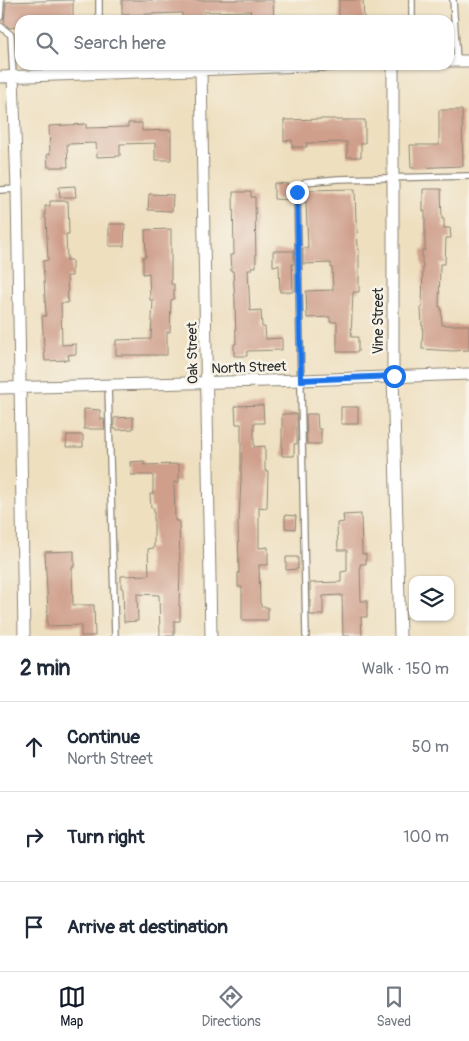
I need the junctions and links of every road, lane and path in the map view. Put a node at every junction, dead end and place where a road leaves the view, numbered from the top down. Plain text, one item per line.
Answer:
1 (1, 0) edge
2 (99, 0) edge
3 (412, 0) edge
4 (453, 0) edge
5 (99, 15) edge
6 (412, 15) edge
7 (453, 15) edge
8 (0, 17) edge
9 (0, 26) edge
10 (454, 61) edge
11 (469, 61) edge
12 (87, 70) edge
13 (201, 70) edge
14 (393, 70) edge
15 (0, 77) edge
16 (13, 77) junction
17 (469, 176) edge
18 (394, 178) junction
19 (17, 189) junction
20 (0, 190) edge
21 (469, 374) edge
22 (394, 376) junction
23 (301, 380) junction
24 (207, 383) junction
25 (108, 385) junction
26 (21, 387) junction
27 (0, 388) edge
28 (24, 636) edge
29 (115, 636) edge
30 (211, 636) edge
31 (306, 636) edge
32 (400, 636) edge

1 - 8 lane
2 - 5 lane
3 - 6 lane
4 - 7 lane
9 - 16 lane
10 - 11 street
12 - 16 street
13 - 24 street, Oak Street
14 - 18 street, Vine Street
15 - 16 street
16 - 19 street
17 - 18 lane
18 - 22 street, Vine Street
18 - 23 lane
19 - 20 lane
19 - 26 street
21 - 22 street, North Street
22 - 23 street, North Street
22 - 32 street, Vine Street
23 - 24 street, North Street
23 - 31 lane
24 - 25 street, North Street
24 - 30 street, Oak Street
25 - 26 street, North Street
25 - 29 lane
26 - 27 street, North Street
26 - 28 street

